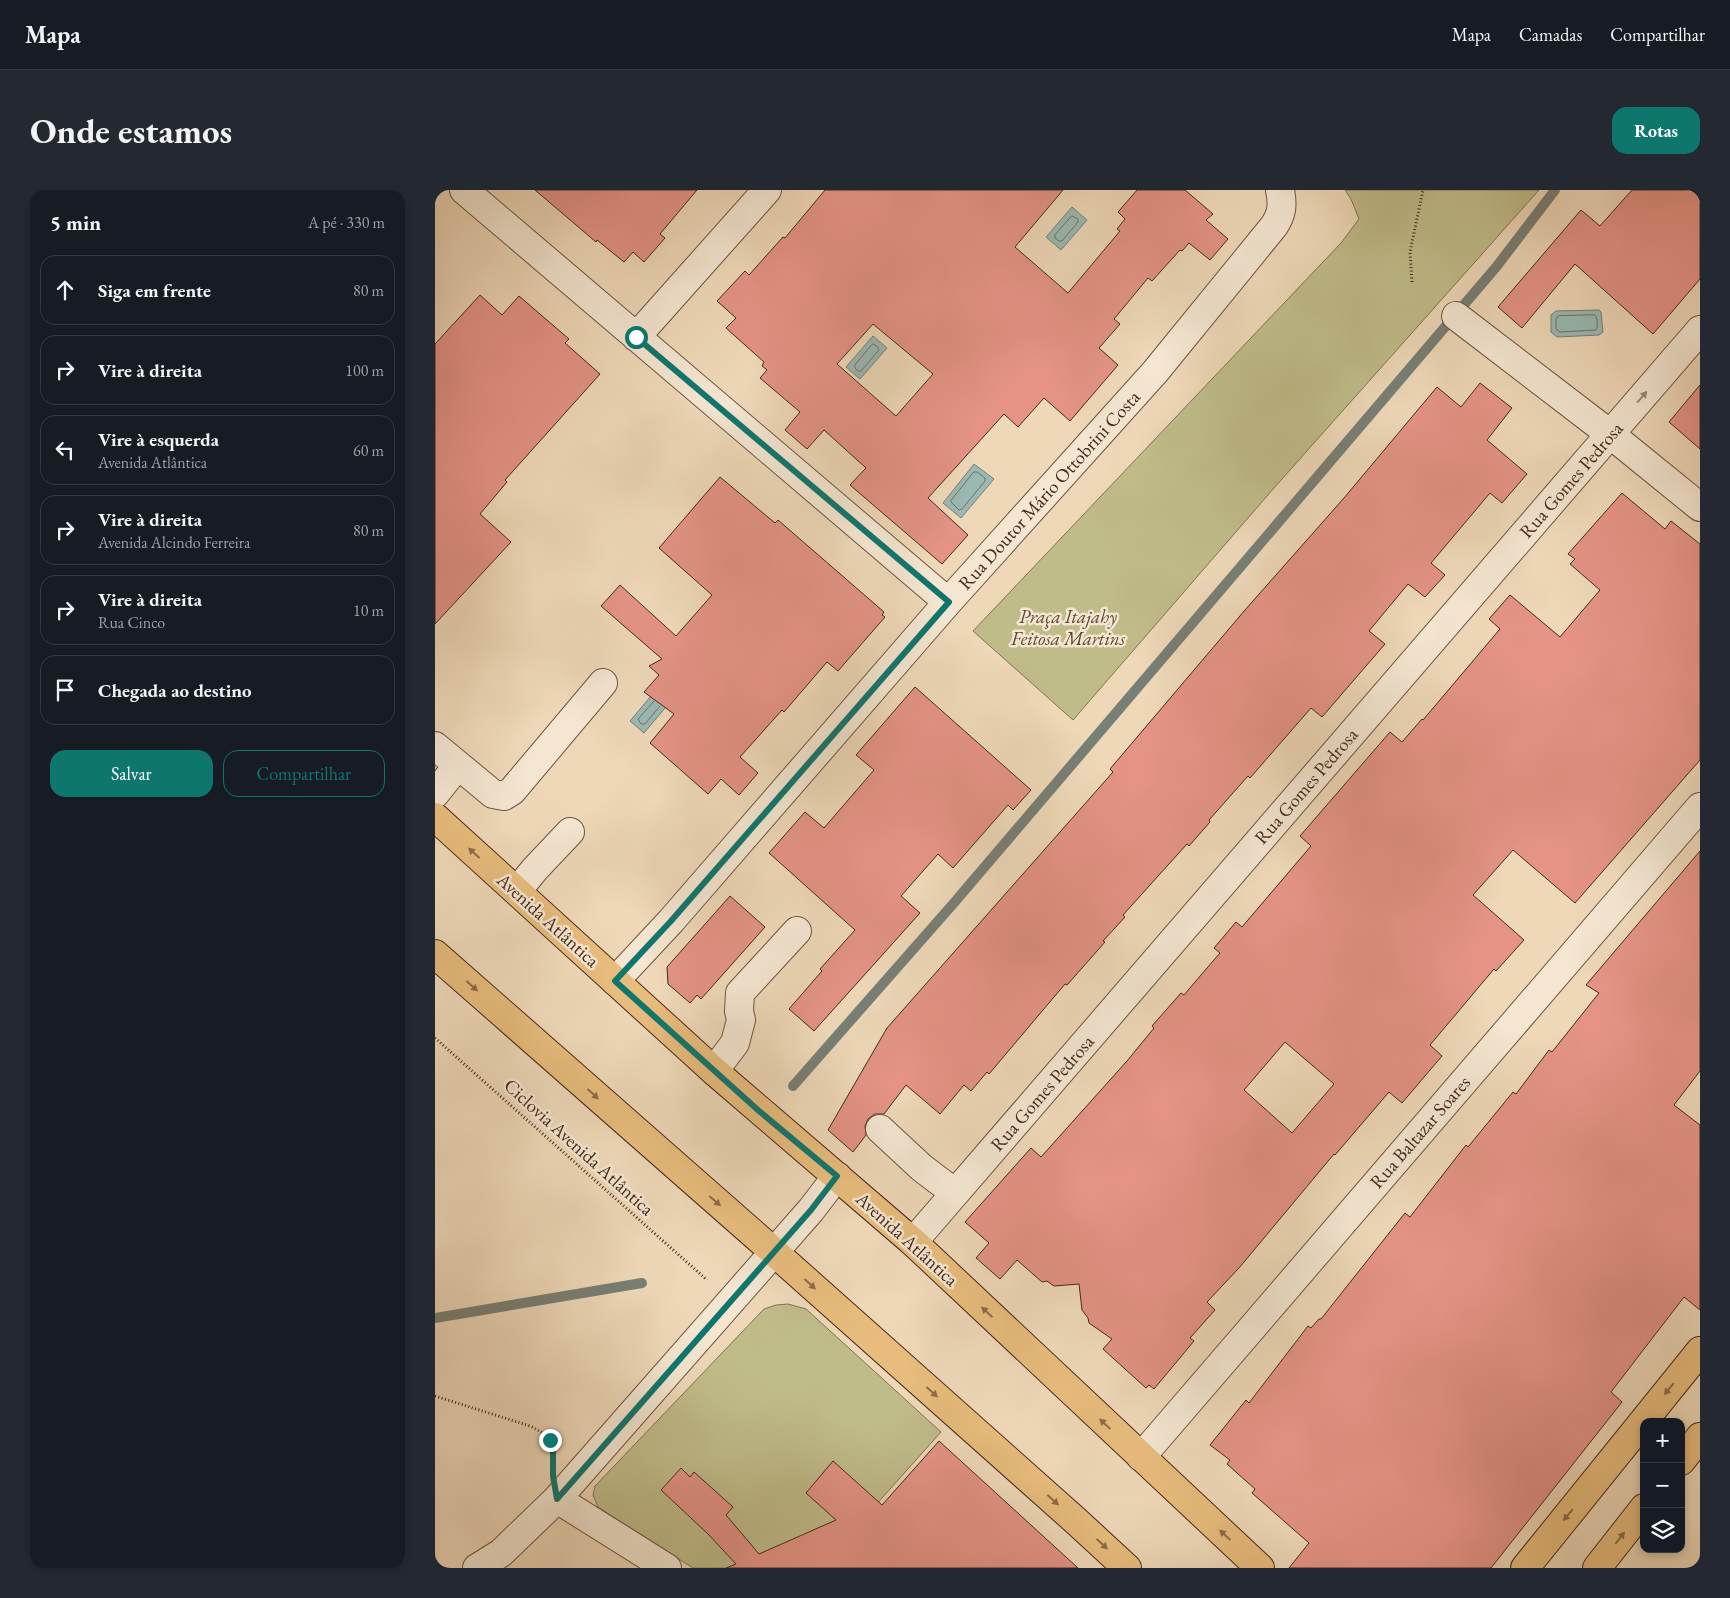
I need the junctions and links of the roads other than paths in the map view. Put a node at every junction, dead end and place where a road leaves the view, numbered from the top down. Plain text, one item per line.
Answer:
1 (464, 190) edge
2 (767, 190) edge
3 (1280, 190) edge
4 (1457, 316) dead end
5 (1700, 330) edge
6 (636, 337) junction
7 (1610, 434) junction
8 (1700, 507) edge
9 (949, 602) junction
10 (603, 683) dead end
11 (435, 746) edge
12 (457, 765) junction
13 (435, 794) edge
14 (1700, 808) edge
15 (435, 817) edge
16 (570, 832) dead end
17 (517, 891) junction
18 (797, 931) dead end
19 (435, 954) edge
20 (615, 981) junction
21 (714, 1071) junction
22 (880, 1129) dead end
23 (837, 1176) junction
24 (955, 1193) junction
25 (913, 1242) junction
26 (774, 1252) junction
27 (1700, 1351) edge
28 (1700, 1437) edge
29 (1685, 1456) edge
30 (1141, 1457) junction
31 (557, 1499) junction
32 (1640, 1513) edge
33 (502, 1560) edge
34 (477, 1568) edge
35 (667, 1568) edge
36 (1127, 1568) edge
37 (1260, 1568) edge
38 (1525, 1568) edge
39 (1597, 1568) edge

1 - 6 street
2 - 6 street
3 - 9 street, Rua Doutor Mário Ottobrini Costa
4 - 7 street
7 -> 5 street, Rua Gomes Pedrosa
6 - 9 street
7 - 8 street
7 - 24 street, Rua Gomes Pedrosa
9 - 20 street, Rua Doutor Mário Ottobrini Costa
10 - 12 street
11 - 12 street
12 - 13 street
14 - 30 street, Rua Baltazar Soares
17 -> 15 main road, Avenida Atlântica
16 - 17 street
17 - 20 main road, Avenida Atlântica
18 - 21 street
19 -> 26 main road
20 - 21 main road, Avenida Atlântica
21 - 23 main road, Avenida Atlântica
22 - 24 street
23 - 25 main road, Avenida Atlântica
23 - 26 street
24 - 25 street, Rua Gomes Pedrosa
30 -> 25 main road, Avenida Atlântica
26 - 31 street
26 -> 36 main road
27 -> 38 main road
28 - 29 main road
37 -> 30 main road, Avenida Atlântica
31 - 33 street
31 - 35 street
39 -> 32 main road
33 - 34 street

